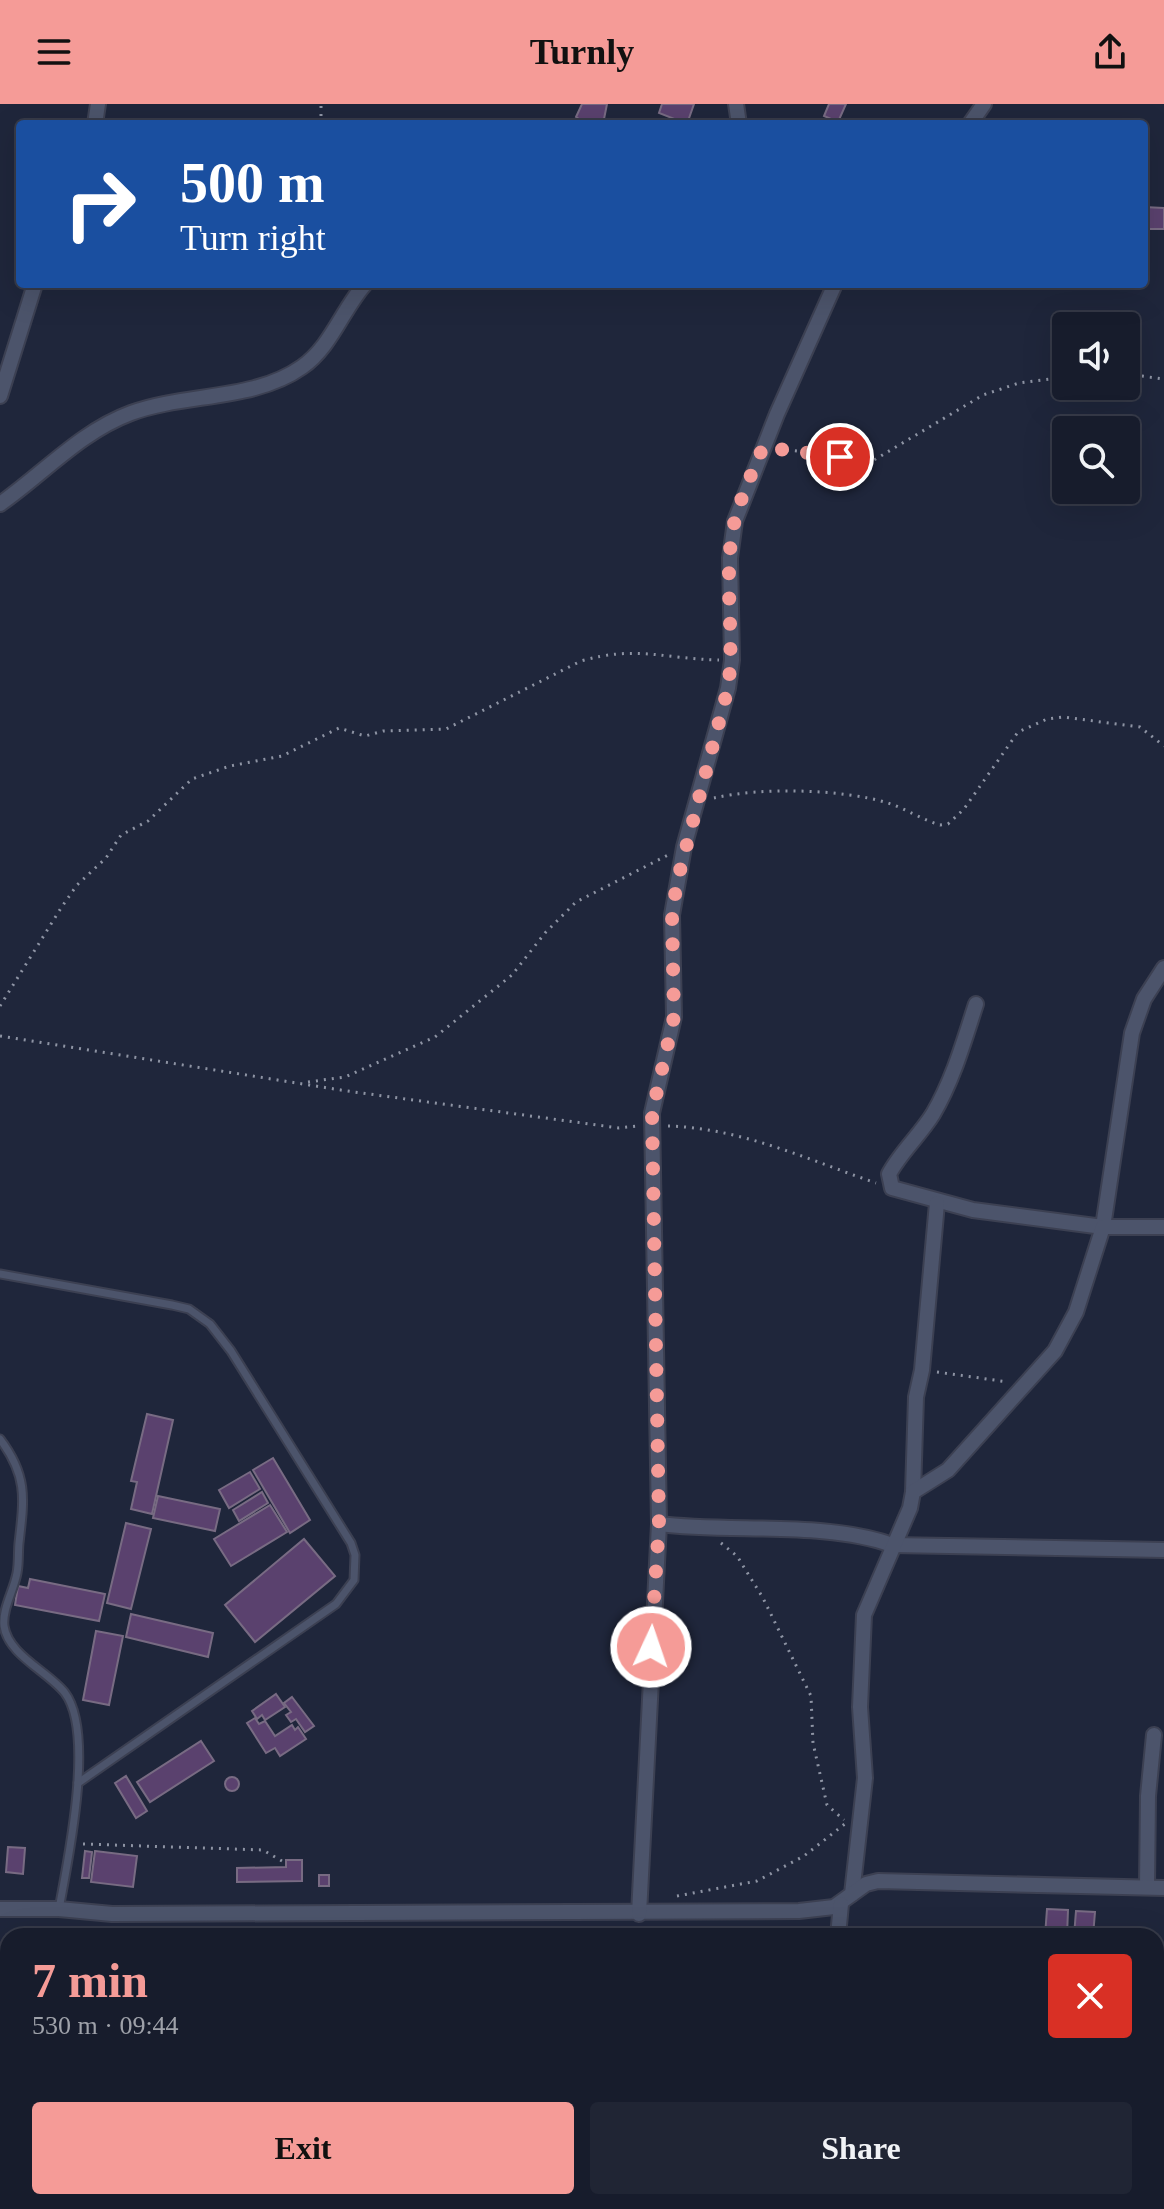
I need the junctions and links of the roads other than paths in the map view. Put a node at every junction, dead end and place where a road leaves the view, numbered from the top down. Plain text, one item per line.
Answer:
1 (34, 288) edge
2 (362, 288) edge
3 (833, 288) edge
4 (0, 396) edge
5 (0, 504) edge
6 (1164, 968) edge
7 (976, 1004) dead end
8 (937, 1203) junction
9 (1103, 1227) junction
10 (1164, 1227) edge
11 (0, 1274) edge
12 (0, 1439) edge
13 (913, 1492) junction
14 (659, 1524) junction
15 (892, 1545) junction
16 (1164, 1550) edge
17 (1154, 1735) dead end
18 (78, 1783) junction
19 (1147, 1886) junction
20 (1164, 1888) edge
21 (846, 1899) junction
22 (0, 1909) edge
23 (59, 1909) junction
24 (639, 1914) junction
25 (840, 1928) edge

1 - 4 street
2 - 5 street
3 - 14 street
6 - 9 street
7 - 8 street
8 - 9 street
8 - 13 street
9 - 10 street
9 - 13 street
11 - 18 lane
12 - 18 lane
13 - 15 street
14 - 15 street
14 - 24 street
15 - 16 street
15 - 21 street
17 - 19 street
18 - 23 lane
19 - 20 street
19 - 21 street
21 - 24 street
21 - 25 street
22 - 23 street
23 - 24 street

